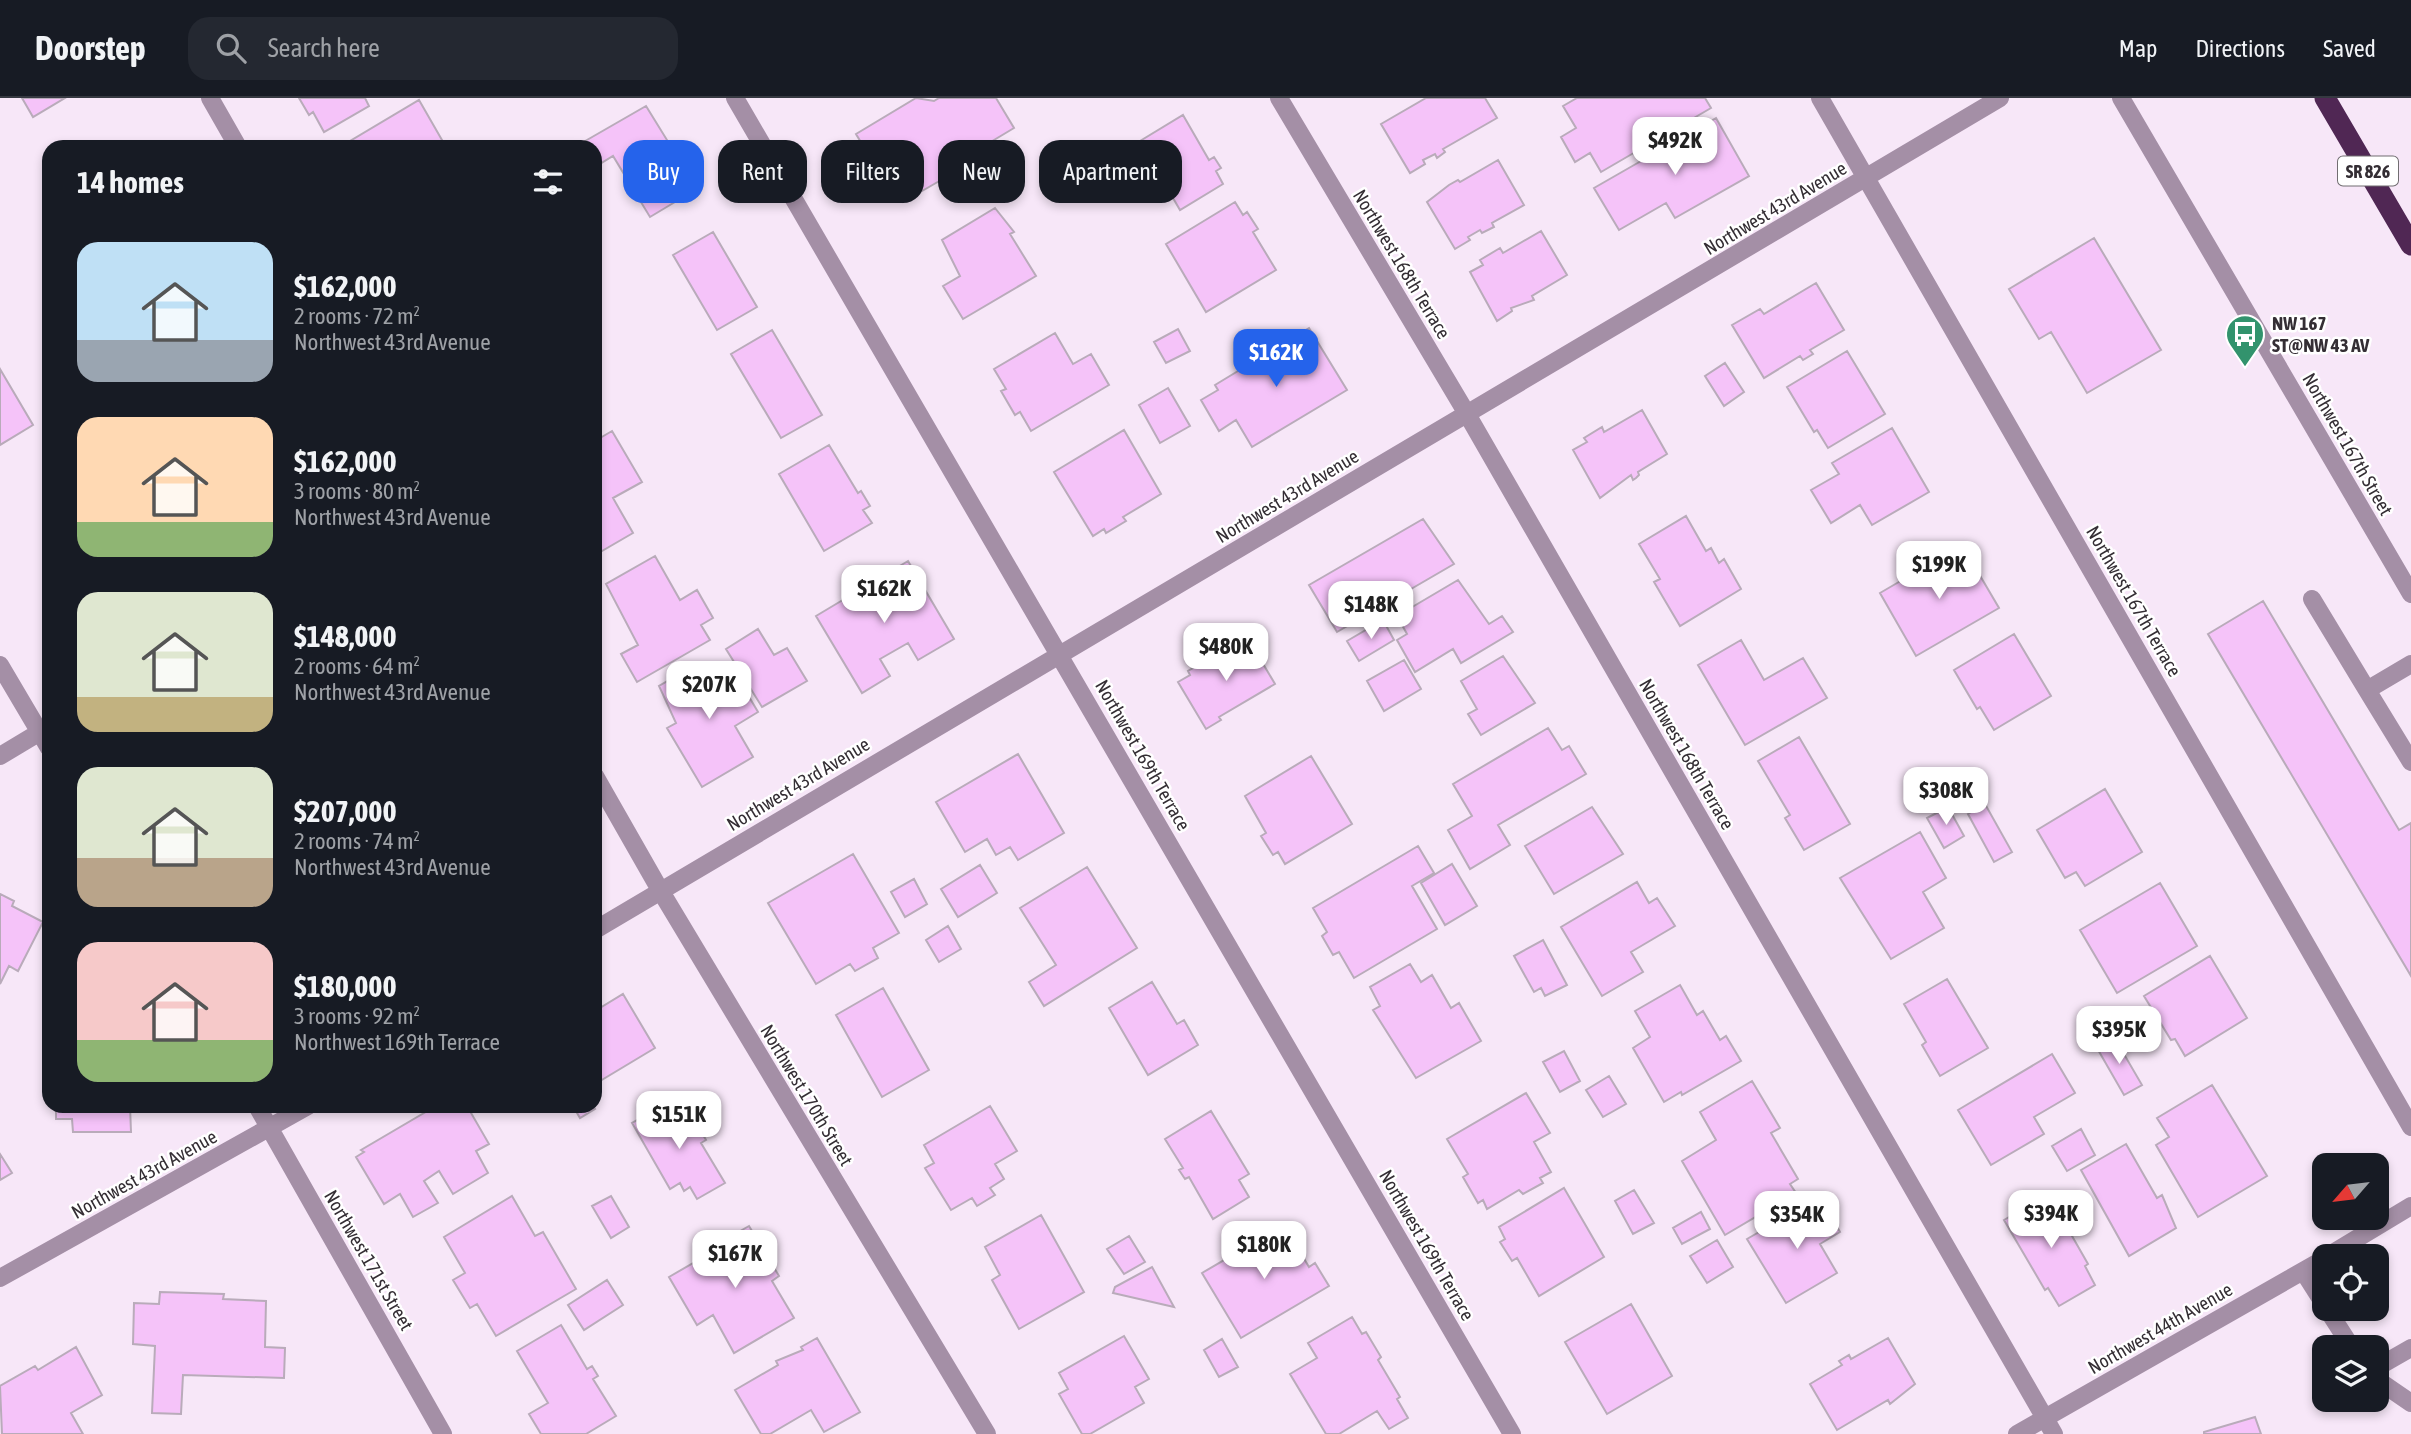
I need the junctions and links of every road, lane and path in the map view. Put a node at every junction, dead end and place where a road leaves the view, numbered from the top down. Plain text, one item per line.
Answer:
1 (210, 98) edge
2 (735, 98) edge
3 (1279, 98) edge
4 (1820, 98) edge
5 (2000, 98) edge
6 (2121, 98) edge
7 (2325, 98) edge
8 (234, 140) edge
9 (1867, 178) junction
10 (2411, 245) edge
11 (1467, 414) junction
12 (2411, 594) edge
13 (2312, 599) dead end
14 (1060, 654) junction
15 (2411, 664) edge
16 (0, 665) edge
17 (2367, 690) junction
18 (40, 732) junction
19 (42, 736) edge
20 (0, 756) edge
21 (2411, 762) edge
22 (602, 788) edge
23 (660, 890) junction
24 (602, 926) edge
25 (261, 1113) edge
26 (296, 1113) edge
27 (2411, 1127) edge
28 (270, 1129) junction
29 (2411, 1206) edge
30 (2349, 1244) edge
31 (2312, 1266) edge
32 (2303, 1271) junction
33 (0, 1278) edge
34 (2312, 1285) edge
35 (2411, 1348) edge
36 (2389, 1361) edge
37 (2389, 1388) edge
38 (2411, 1403) edge
39 (2049, 1426) edge
40 (443, 1434) edge
41 (987, 1434) edge
42 (1512, 1434) edge
43 (2017, 1434) edge

1 - 8 street
2 - 14 street, Northwest 169th Terrace
3 - 11 street, Northwest 168th Terrace
4 - 9 street, Northwest 167th Terrace
5 - 9 street, Northwest 43rd Avenue
6 - 12 street, Northwest 167th Street
7 - 10 highway, SR 826
9 - 11 street, Northwest 43rd Avenue
9 - 27 street, Northwest 167th Terrace
11 - 14 street, Northwest 43rd Avenue
11 - 39 street, Northwest 168th Terrace
13 - 17 street
14 - 23 street, Northwest 43rd Avenue
14 - 42 street, Northwest 169th Terrace
15 - 17 street
16 - 18 street
17 - 21 street
18 - 19 street
18 - 20 street
22 - 23 street, Northwest 170th Street
23 - 24 street, Northwest 43rd Avenue
23 - 41 street, Northwest 170th Street
25 - 28 street, Northwest 171st Street
26 - 28 street, Northwest 43rd Avenue
28 - 33 street, Northwest 43rd Avenue
28 - 40 street, Northwest 171st Street
29 - 30 street, Northwest 44th Avenue
31 - 32 street, Northwest 44th Avenue
32 - 34 street
32 - 39 street, Northwest 44th Avenue
35 - 36 street
37 - 38 street
39 - 43 street, Northwest 44th Avenue

